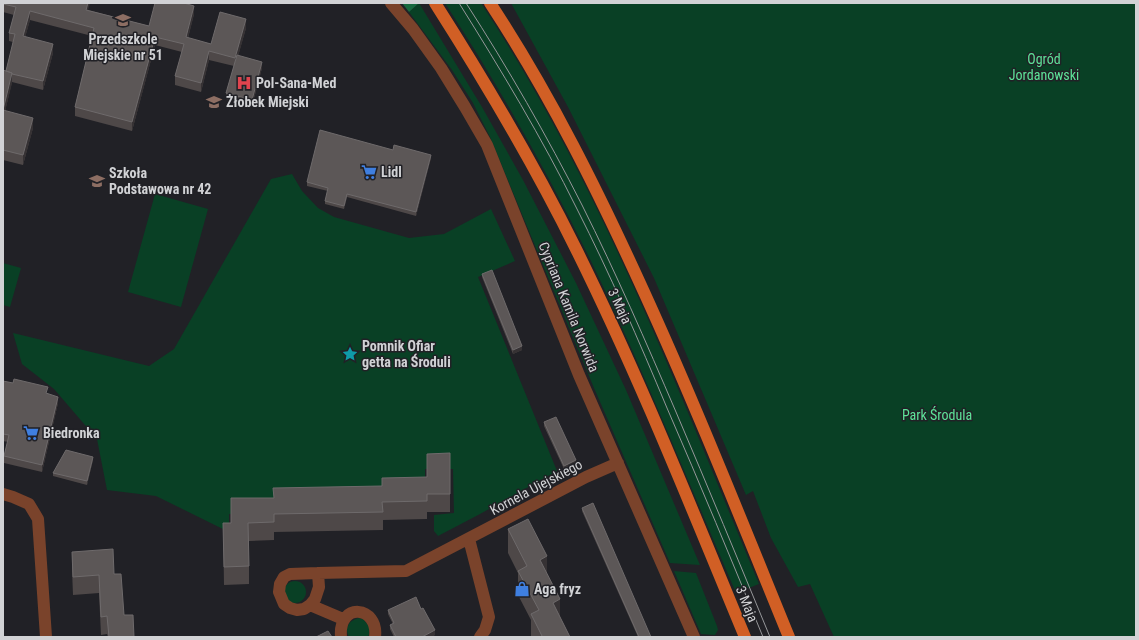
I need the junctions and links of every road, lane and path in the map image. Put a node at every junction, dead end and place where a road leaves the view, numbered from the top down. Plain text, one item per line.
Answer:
1 (391, 3) edge
2 (435, 3) edge
3 (490, 3) edge
4 (618, 463) junction
5 (3, 494) edge
6 (469, 539) junction
7 (318, 573) junction
8 (310, 605) junction
9 (343, 619) junction
10 (46, 637) edge
11 (341, 637) edge
12 (374, 637) edge
13 (480, 637) edge
14 (694, 637) edge
15 (745, 637) edge
16 (789, 637) edge

1 - 4 street, Cypriana Kamila Norwida
2 - 15 main road, 3 Maja
3 - 16 main road, 3 Maja
4 - 6 street, Kornela Ujejskiego
4 - 14 street, Cypriana Kamila Norwida
5 - 10 street
6 - 7 street, Kornela Ujejskiego
6 - 13 street
7 - 8 street
7 - 8 street, Kornela Ujejskiego
8 - 9 street
9 - 11 street
9 - 12 street

